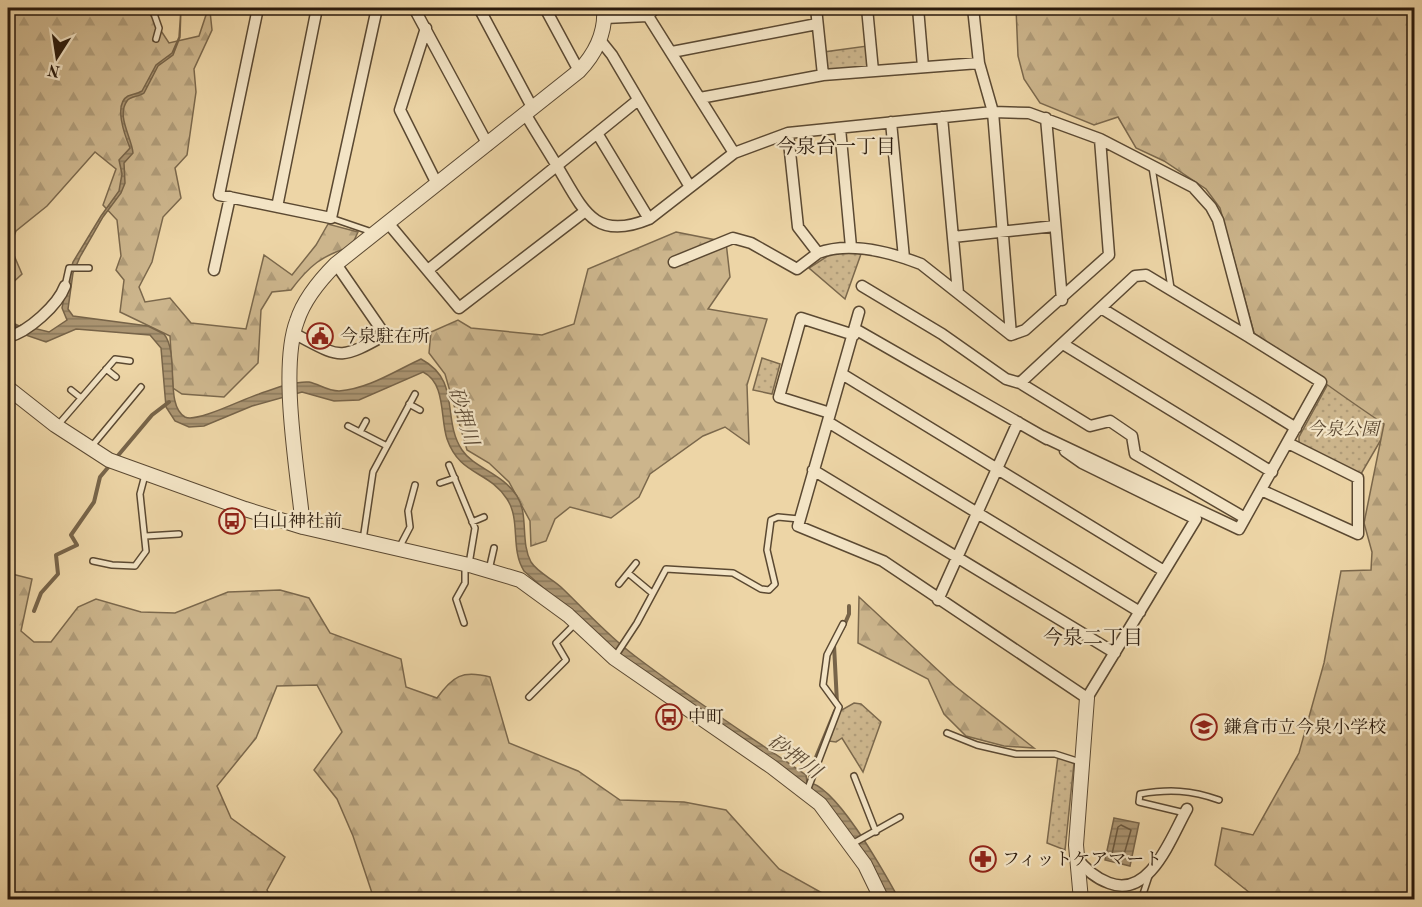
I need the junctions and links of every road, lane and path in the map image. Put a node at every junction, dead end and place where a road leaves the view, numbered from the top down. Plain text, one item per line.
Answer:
1 (152, 8) edge
2 (258, 8) edge
3 (317, 8) edge
4 (376, 8) edge
5 (414, 8) edge
6 (479, 8) edge
7 (545, 8) edge
8 (655, 8) edge
9 (816, 8) edge
10 (867, 8) edge
11 (918, 8) edge
12 (973, 8) edge
13 (604, 13) edge
14 (648, 16) junction
15 (818, 24) junction
16 (426, 28) junction
17 (156, 39) dead end
18 (600, 40) junction
19 (672, 52) junction
20 (980, 63) junction
21 (923, 67) junction
22 (579, 71) junction
23 (873, 71) junction
24 (823, 75) junction
25 (700, 98) junction
26 (638, 100) junction
27 (530, 112) junction
28 (993, 112) junction
29 (942, 117) junction
30 (1046, 118) junction
31 (891, 122) junction
32 (840, 128) junction
33 (597, 133) junction
34 (788, 133) junction
35 (1100, 139) junction
36 (488, 145) junction
37 (734, 153) junction
38 (1151, 164) junction
39 (556, 165) junction
40 (437, 184) junction
41 (690, 187) junction
42 (230, 197) junction
43 (277, 207) junction
44 (584, 212) junction
45 (331, 218) junction
46 (649, 219) junction
47 (388, 223) junction
48 (1055, 226) junction
49 (1003, 231) junction
50 (376, 233) junction
51 (953, 237) junction
52 (851, 247) junction
53 (818, 254) junction
54 (904, 258) junction
55 (674, 262) dead end
56 (336, 264) junction
57 (89, 268) dead end
58 (214, 270) dead end
59 (428, 270) junction
60 (65, 286) joint
61 (862, 286) dead end
62 (1172, 290) junction
63 (958, 293) junction
64 (1062, 300) junction
65 (1101, 308) junction
66 (859, 312) dead end
67 (854, 332) junction
68 (293, 333) junction
69 (1011, 335) junction
70 (1249, 337) junction
71 (8, 338) edge
72 (1063, 344) junction
73 (130, 362) dead end
74 (106, 369) junction
75 (842, 374) junction
76 (116, 377) dead end
77 (1020, 383) junction
78 (141, 387) dead end
79 (71, 390) dead end
80 (10, 394) edge
81 (415, 394) dead end
82 (81, 398) junction
83 (409, 404) junction
84 (420, 410) dead end
85 (829, 417) junction
86 (366, 421) dead end
87 (1018, 423) junction
88 (57, 426) junction
89 (348, 426) dead end
90 (1296, 428) junction
91 (360, 432) junction
92 (1042, 436) junction
93 (1288, 443) junction
94 (387, 446) junction
95 (90, 448) junction
96 (449, 465) dead end
97 (997, 468) junction
98 (813, 470) junction
99 (1272, 472) junction
100 (146, 474) junction
101 (454, 478) junction
102 (440, 483) dead end
103 (415, 485) dead end
104 (1261, 490) junction
105 (977, 513) junction
106 (484, 517) dead end
107 (1245, 518) junction
108 (799, 519) junction
109 (472, 522) junction
110 (303, 527) junction
111 (179, 534) dead end
112 (146, 536) junction
113 (363, 542) junction
114 (494, 548) dead end
115 (398, 550) junction
116 (957, 557) junction
117 (93, 561) dead end
118 (636, 563) dead end
119 (467, 565) junction
120 (489, 571) junction
121 (1164, 571) junction
122 (628, 573) junction
123 (619, 584) dead end
124 (652, 593) junction
125 (938, 600) junction
126 (1140, 612) junction
127 (576, 622) junction
128 (464, 623) dead end
129 (843, 624) dead end
130 (1114, 653) junction
131 (614, 658) junction
132 (529, 697) dead end
133 (1087, 698) junction
134 (947, 734) dead end
135 (1082, 763) junction
136 (854, 776) dead end
137 (806, 792) junction
138 (1219, 800) dead end
139 (1186, 811) joint
140 (900, 817) dead end
141 (876, 832) junction
142 (850, 845) junction
143 (1076, 857) junction
144 (1150, 873) junction
145 (882, 900) edge
146 (1082, 900) edge
147 (1141, 900) edge

1 - 17 lane
2 - 42 street
3 - 43 street
4 - 45 street
5 - 16 street
6 - 27 street
7 - 22 street
8 - 14 street
9 - 15 street
10 - 23 street
11 - 21 street
12 - 20 street
13 - 14 street
13 - 18 street
14 - 19 street
15 - 19 street
15 - 24 street
16 - 36 street
16 - 40 street
18 - 22 street
18 - 26 street
19 - 25 street
20 - 21 street
20 - 28 street
21 - 23 street
22 - 27 street
23 - 24 street
24 - 25 street
25 - 37 street
26 - 33 street
26 - 41 street
27 - 36 street
27 - 39 street
28 - 29 street
28 - 30 street
28 - 49 street
29 - 31 street
29 - 51 street
30 - 35 street
30 - 48 street
31 - 32 street
31 - 54 street
32 - 34 street
32 - 52 street
33 - 39 street
33 - 46 street
34 - 37 street
34 - 53 street
35 - 38 street
35 - 64 street
36 - 40 street
37 - 41 street
38 - 62 lane
38 - 70 street
39 - 44 street
39 - 59 street
40 - 47 street
41 - 46 street
42 - 43 street
42 - 58 street
43 - 45 street
44 - 46 street
44 - 59 street
45 - 50 lane
47 - 50 street
47 - 59 street
48 - 49 street
48 - 64 street
49 - 51 street
49 - 69 street
50 - 56 street
51 - 63 street
52 - 53 street
52 - 54 street
53 - 55 street
54 - 63 street
56 - 68 street
56 - 68 street
57 - 60 lane
60 - 71 street
61 - 77 street
62 - 65 street
62 - 70 street
63 - 69 street
64 - 69 street
65 - 72 street
65 - 90 street
66 - 67 street
67 - 75 street
67 - 85 street
67 - 87 street
68 - 110 street
70 - 90 street
72 - 77 street
72 - 99 street
73 - 74 lane
74 - 76 lane
74 - 82 lane
75 - 85 street
75 - 97 street
77 - 107 street
78 - 95 lane
79 - 82 lane
80 - 88 street
81 - 83 lane
82 - 88 lane
83 - 84 lane
83 - 94 lane
85 - 98 street
85 - 105 street
86 - 91 lane
87 - 92 street
87 - 97 street
88 - 95 street
89 - 91 lane
90 - 93 street
91 - 94 lane
92 - 107 street
92 - 121 street
93 - 99 street
93 - 104 street
94 - 113 lane
95 - 100 street
96 - 101 lane
97 - 105 street
97 - 121 street
98 - 108 street
98 - 116 street
99 - 104 street
100 - 110 street
100 - 112 lane
101 - 102 lane
101 - 109 lane
103 - 115 lane
104 - 107 street
105 - 116 street
105 - 126 street
106 - 109 lane
108 - 124 lane
108 - 125 street
109 - 119 lane
110 - 113 street
111 - 112 lane
112 - 117 lane
113 - 115 street
114 - 120 lane
115 - 119 street
116 - 125 street
116 - 130 street
118 - 122 lane
119 - 120 street
119 - 128 lane
120 - 127 street
121 - 126 street
122 - 123 lane
122 - 124 lane
124 - 131 lane
125 - 133 street
126 - 130 street
127 - 131 street
127 - 132 lane
129 - 137 lane
130 - 133 street
131 - 137 street
133 - 135 street
134 - 135 lane
135 - 143 street
136 - 141 lane
137 - 142 street
138 - 139 lane
139 - 144 street
140 - 141 lane
141 - 142 lane
142 - 145 street
143 - 144 street
143 - 146 street
144 - 147 lane

